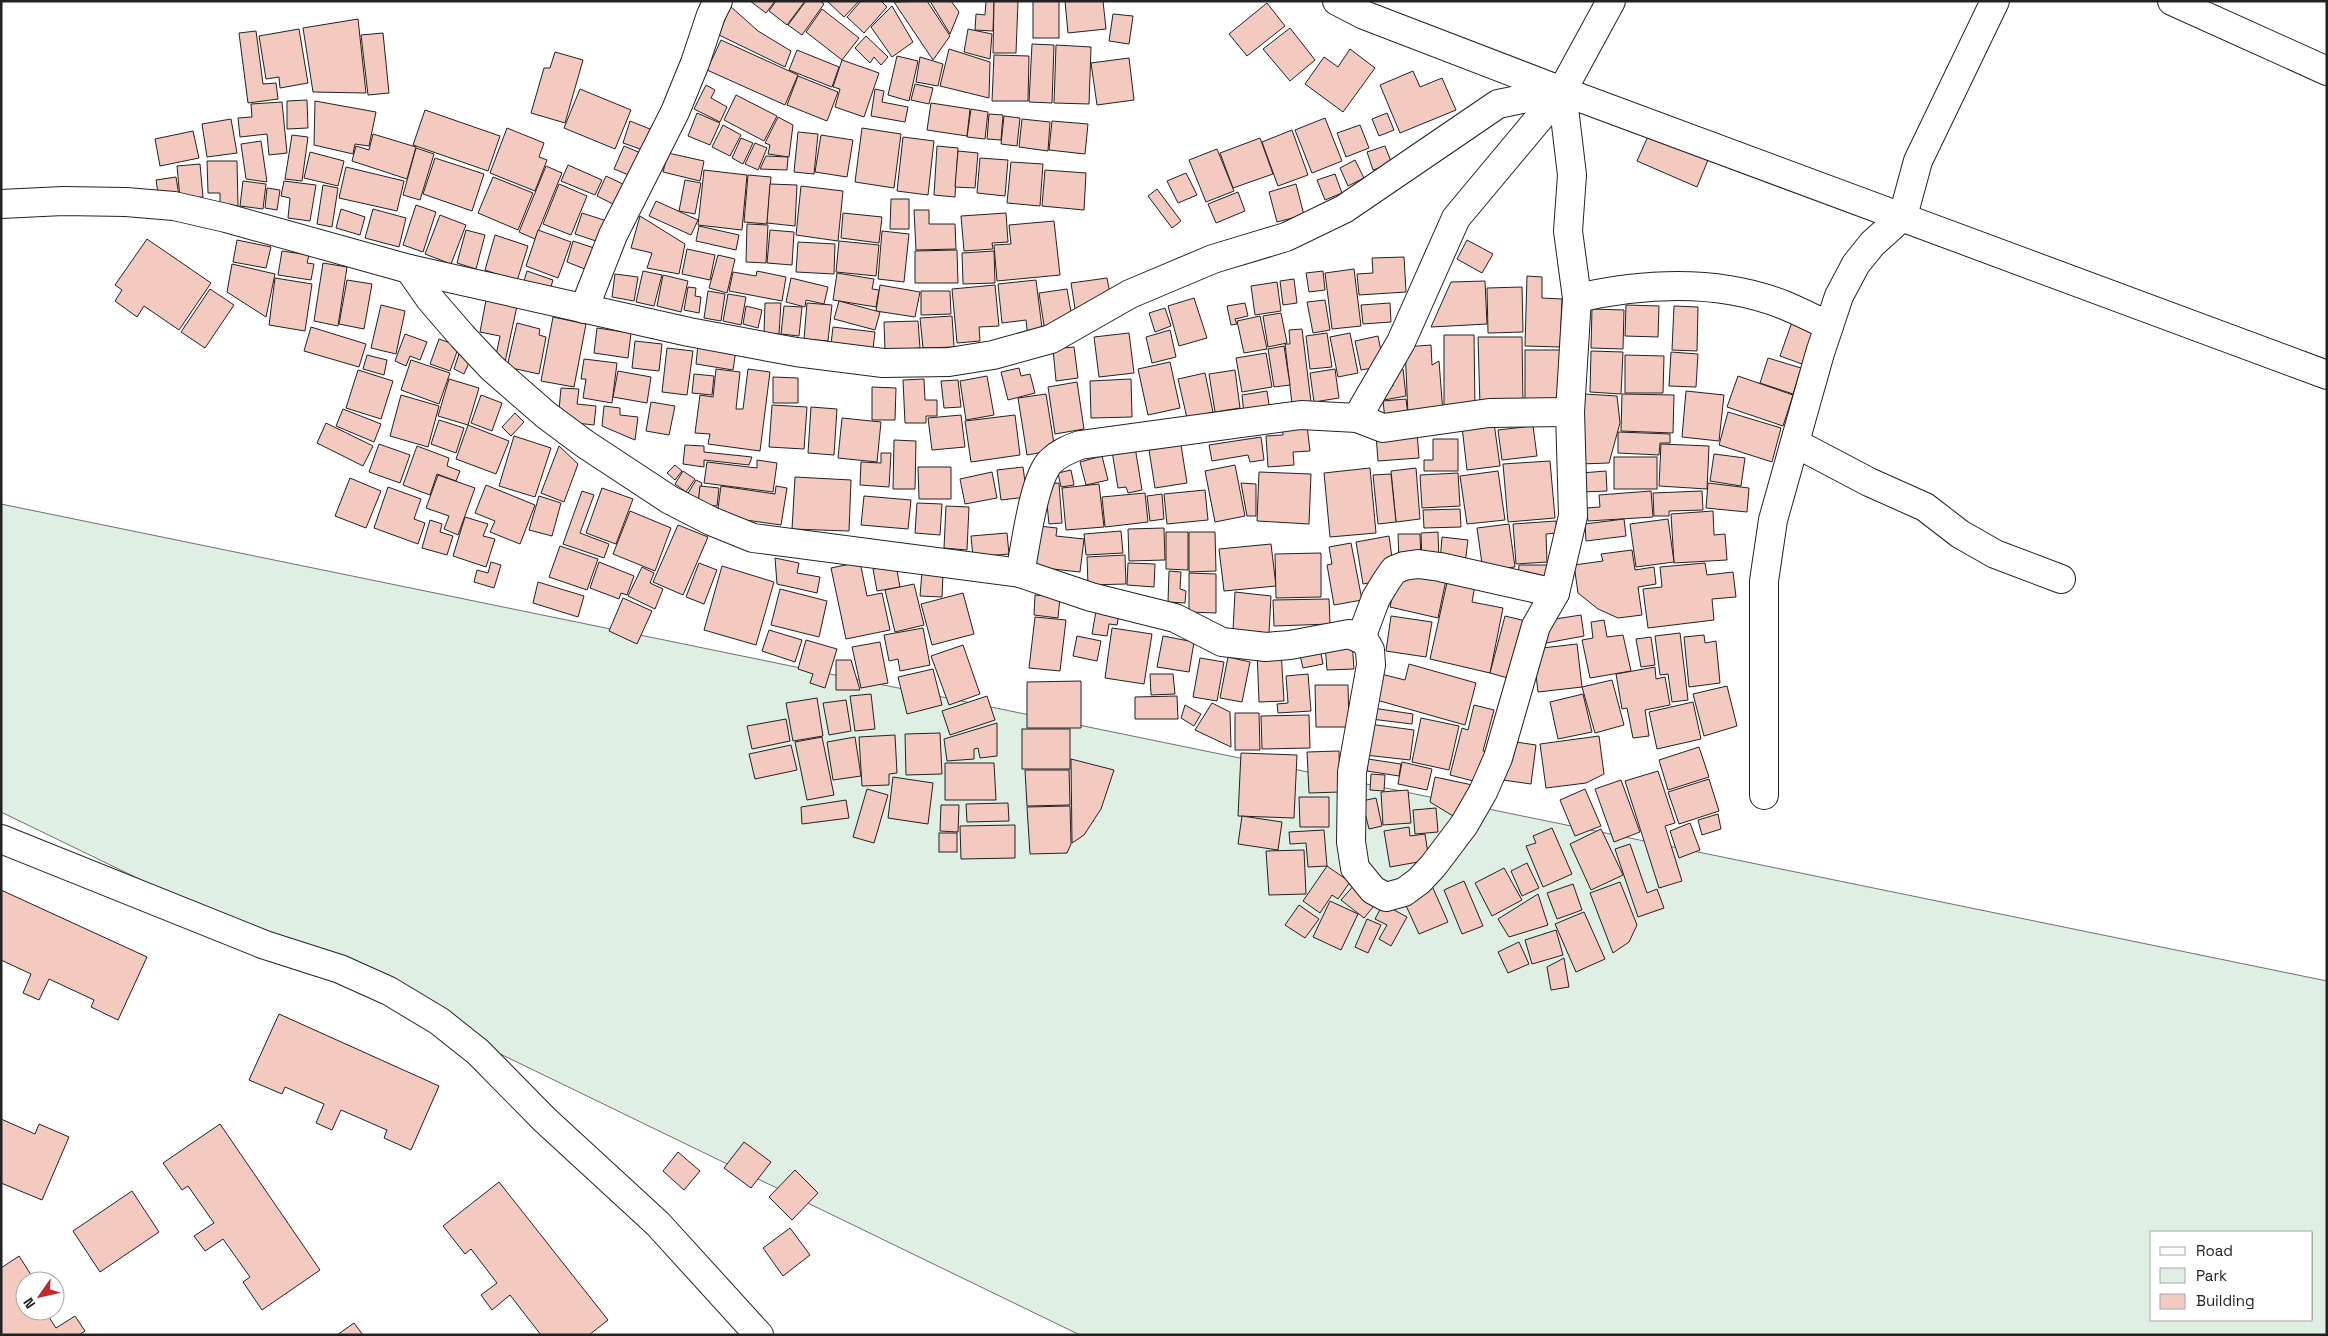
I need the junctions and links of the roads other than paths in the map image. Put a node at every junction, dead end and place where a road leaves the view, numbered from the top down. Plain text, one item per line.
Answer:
1 (718, 1) edge
2 (1337, 1) edge
3 (1610, 1) edge
4 (1995, 1) edge
5 (2172, 1) edge
6 (2327, 71) edge
7 (1562, 91) junction
8 (1, 204) edge
9 (1903, 216) junction
10 (409, 269) junction
11 (1577, 298) junction
12 (584, 309) junction
13 (1829, 326) junction
14 (2327, 375) edge
15 (1570, 412) junction
16 (1357, 418) junction
17 (1795, 443) junction
18 (1020, 573) junction
19 (2061, 579) dead end
20 (1555, 593) junction
21 (1361, 638) junction
22 (1764, 795) dead end
23 (1, 839) edge
24 (759, 1335) edge

1 - 12 street
2 - 7 street
3 - 7 street
4 - 9 street
5 - 6 street
7 - 9 street
7 - 11 street
7 - 12 street
7 - 16 street
8 - 10 street
9 - 13 street
9 - 14 street
10 - 12 street
10 - 18 street
11 - 13 street
11 - 15 street
13 - 17 street
15 - 16 street
15 - 20 street
16 - 18 street
17 - 19 street
17 - 22 street
18 - 21 street
20 - 21 street
20 - 21 street
23 - 24 street

